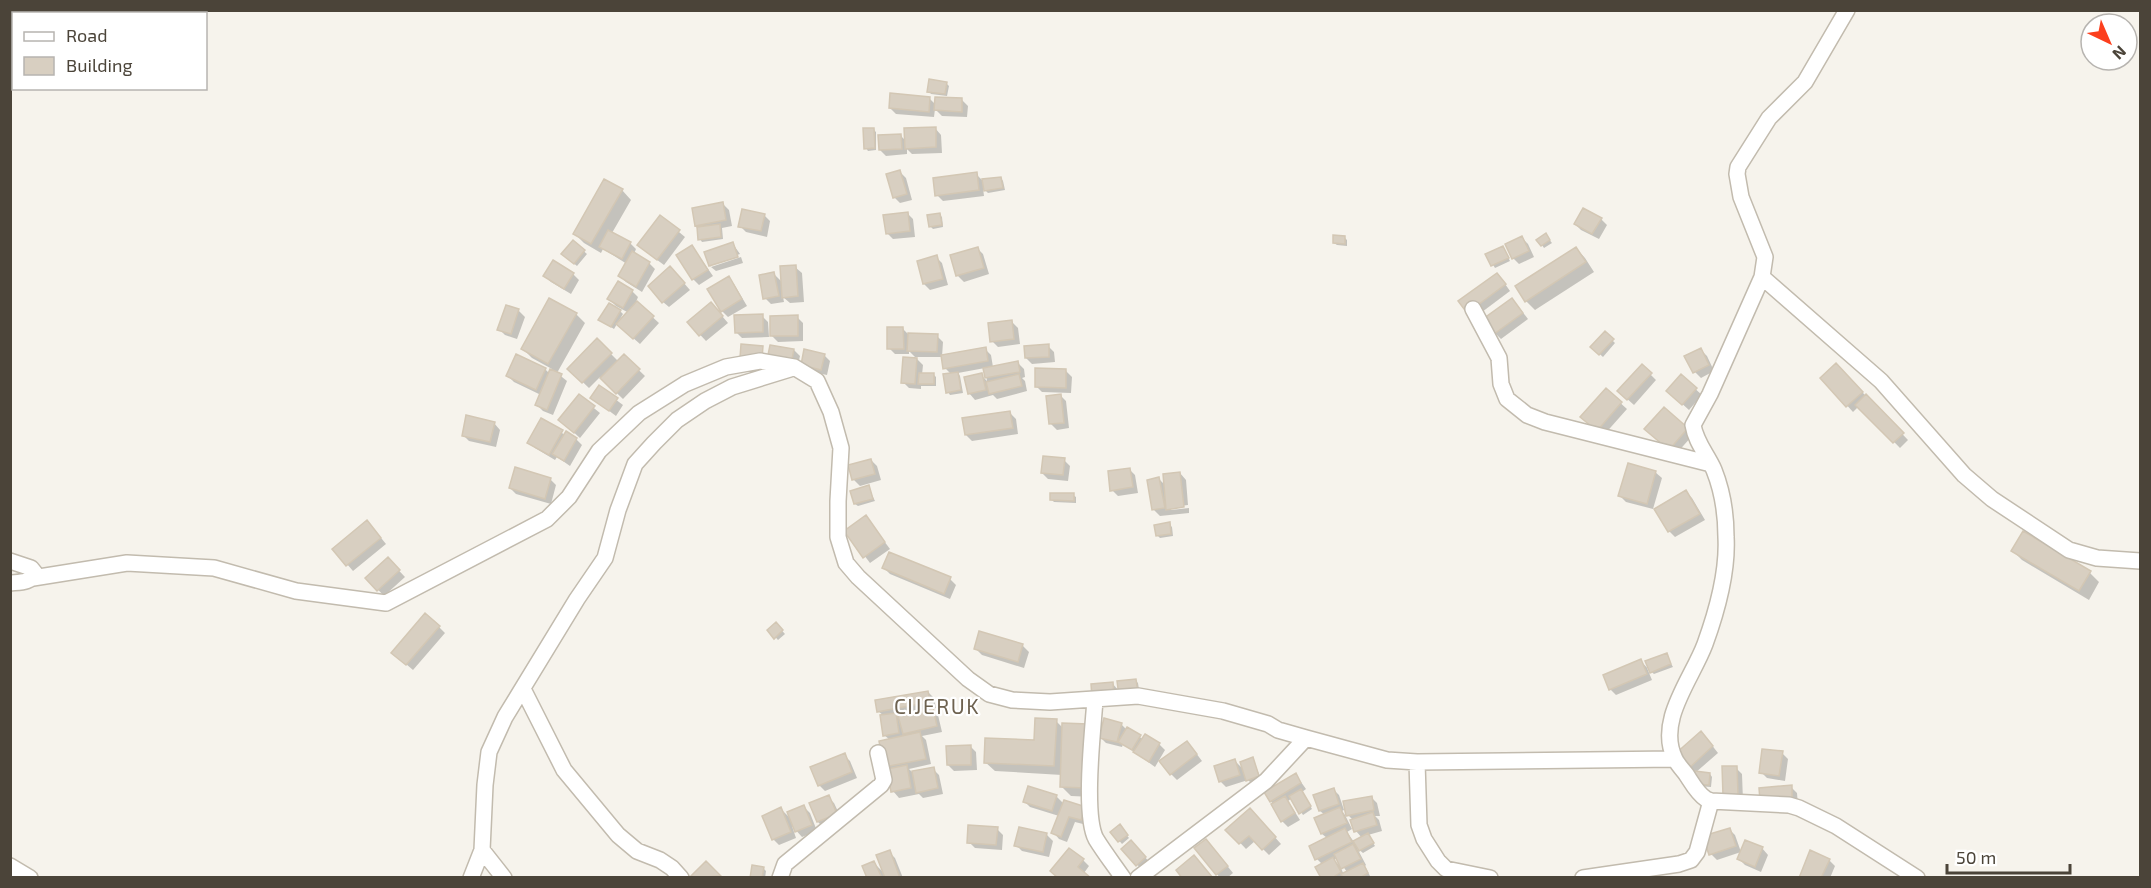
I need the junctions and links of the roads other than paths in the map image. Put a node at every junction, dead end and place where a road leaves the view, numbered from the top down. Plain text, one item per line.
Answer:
1 (1847, 10) edge
2 (1762, 278) junction
3 (1473, 309) dead end
4 (794, 367) junction
5 (1711, 464) junction
6 (10, 561) edge
7 (2140, 561) edge
8 (33, 578) junction
9 (10, 582) edge
10 (523, 689) junction
11 (1095, 700) junction
12 (1306, 738) junction
13 (878, 753) dead end
14 (1675, 759) junction
15 (1417, 762) junction
16 (1711, 801) junction
17 (482, 850) junction
18 (10, 867) edge
19 (1447, 873) edge
20 (30, 878) edge
21 (471, 878) edge
22 (504, 878) edge
23 (681, 878) edge
24 (780, 878) edge
25 (1123, 878) edge
26 (1138, 878) edge
27 (1490, 878) edge
28 (1583, 878) edge
29 (1917, 878) edge

1 - 2 street
2 - 5 street
2 - 7 street
3 - 5 street
4 - 8 street
4 - 10 street
4 - 11 street
5 - 14 street
6 - 8 street
8 - 9 street
10 - 17 street
10 - 23 street
11 - 12 street
11 - 25 street
12 - 15 street
12 - 26 street
13 - 24 street
14 - 15 street
14 - 16 street
15 - 19 street
16 - 28 street
16 - 29 street
17 - 21 street
17 - 22 street
18 - 20 street
19 - 27 street

